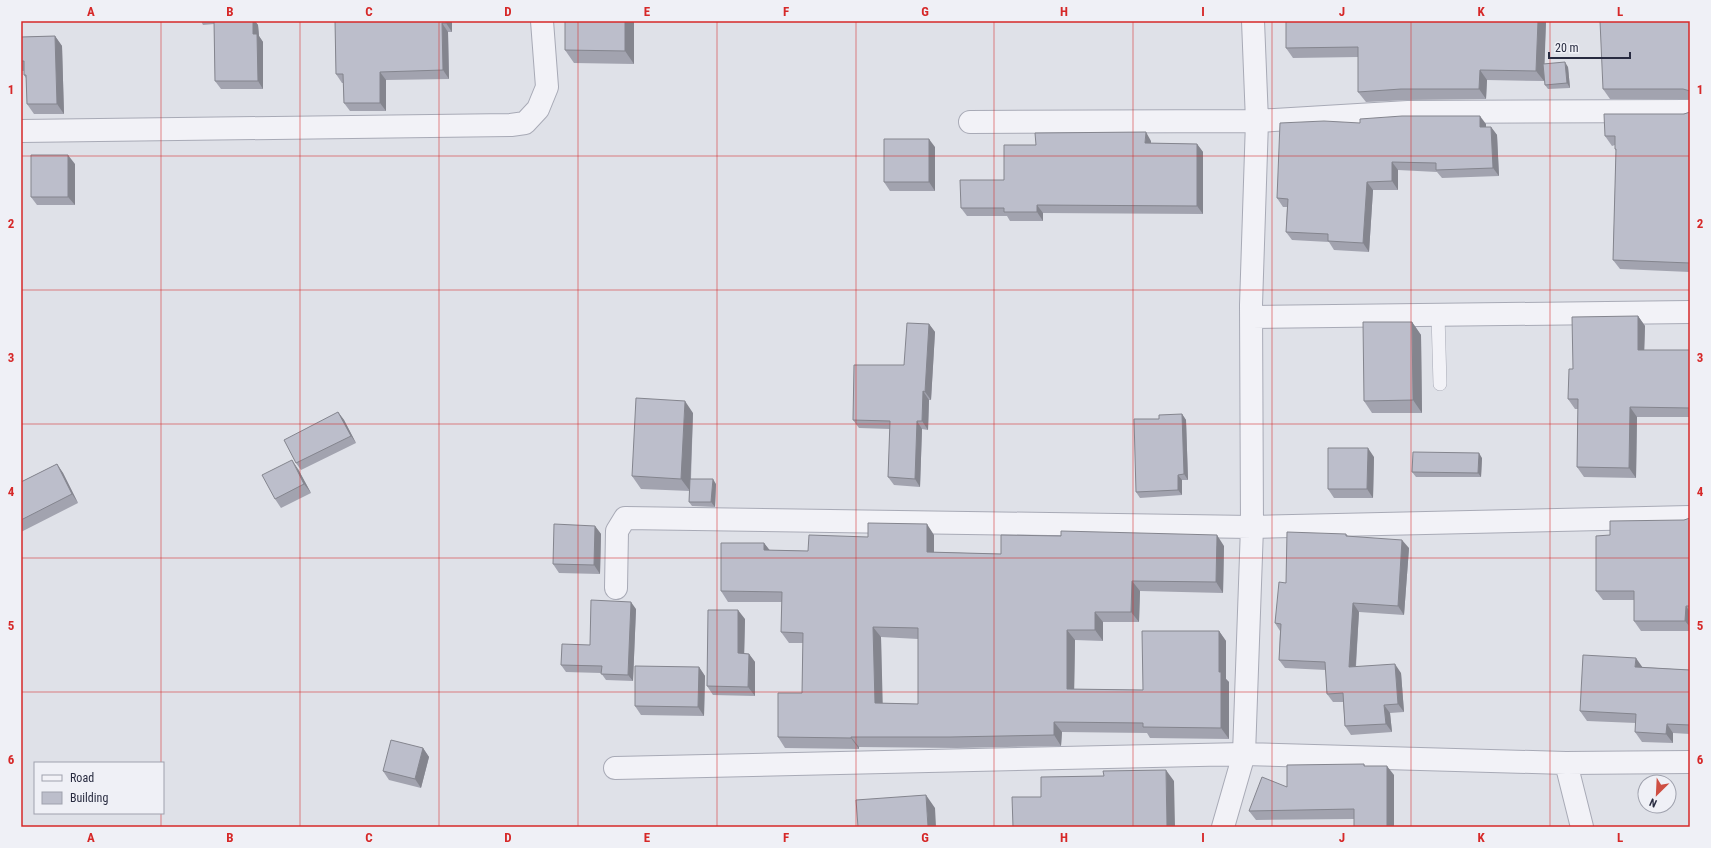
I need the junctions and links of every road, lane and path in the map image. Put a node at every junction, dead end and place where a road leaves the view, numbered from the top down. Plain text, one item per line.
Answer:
1 (542, 21) edge
2 (1253, 21) edge
3 (1690, 111) edge
4 (1257, 121) junction
5 (970, 122) dead end
6 (21, 131) edge
7 (1690, 312) edge
8 (1438, 315) junction
9 (1252, 317) junction
10 (1440, 384) dead end
11 (1690, 517) edge
12 (1252, 527) junction
13 (616, 588) dead end
14 (1244, 754) junction
15 (1690, 762) edge
16 (1566, 763) junction
17 (615, 768) dead end
18 (1223, 827) edge
19 (1582, 827) edge

1 - 6 street
2 - 4 street
3 - 4 street
4 - 5 street
4 - 9 street
7 - 8 street
8 - 9 street
8 - 10 lane
9 - 12 street
11 - 12 street
12 - 13 street
12 - 14 street
14 - 16 street
14 - 17 street
14 - 18 street
15 - 16 street
16 - 19 street

